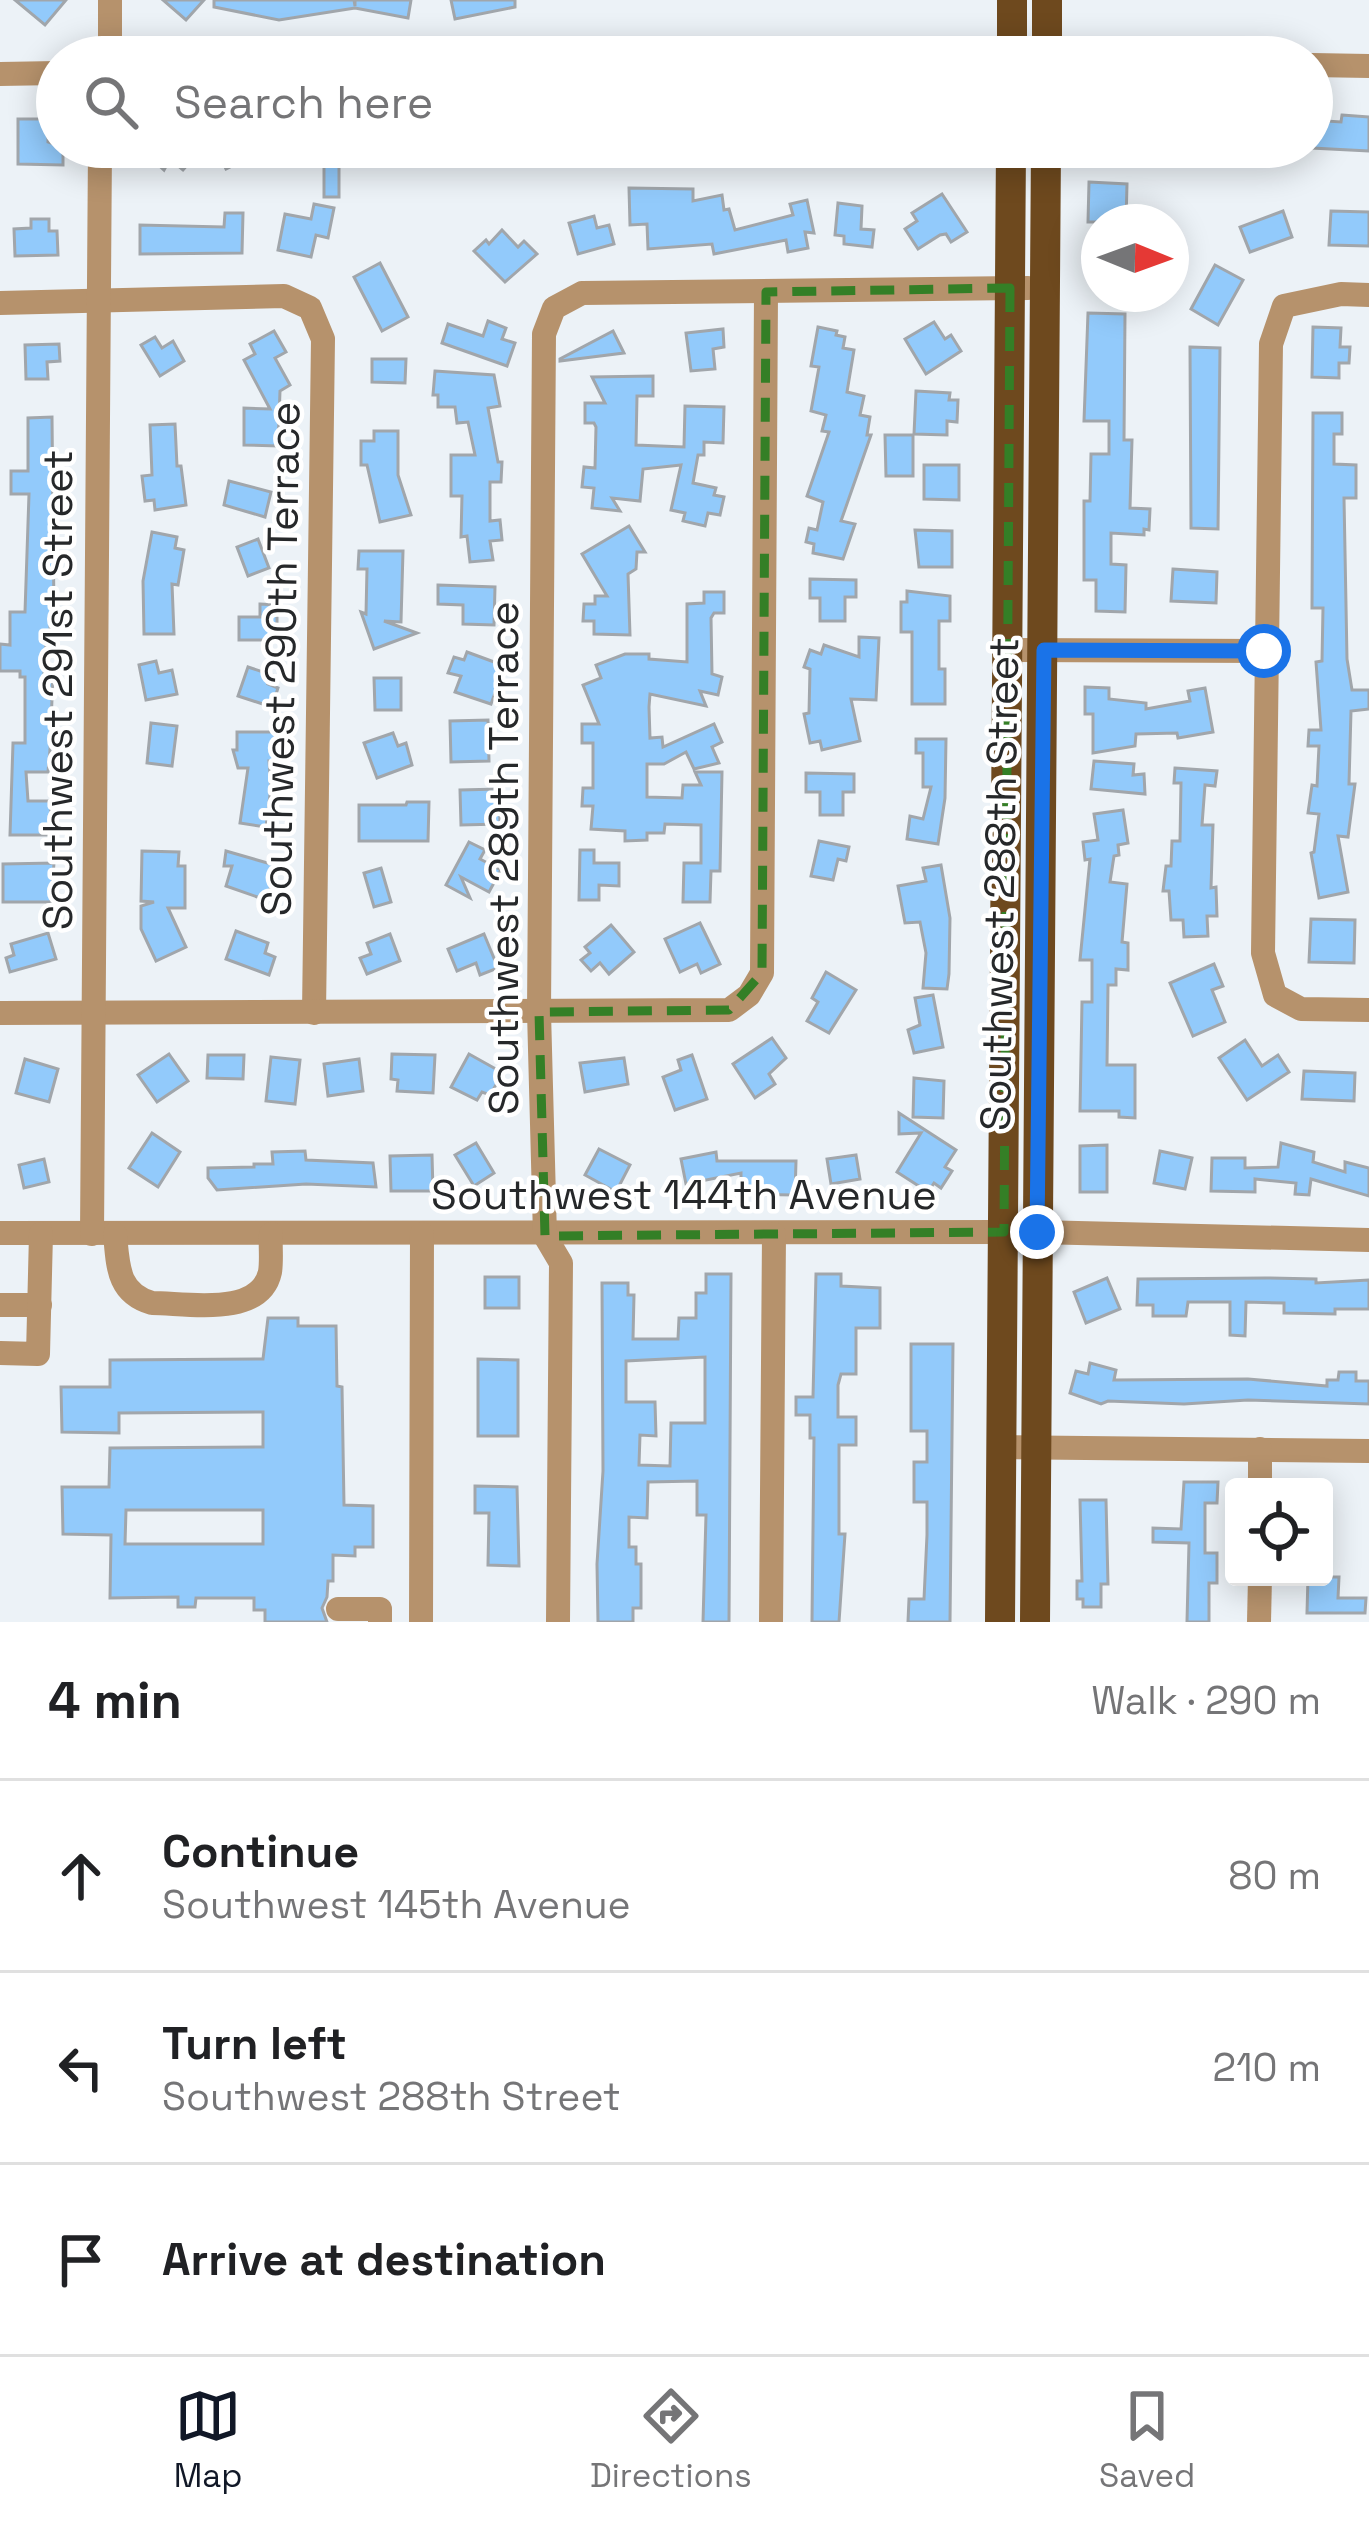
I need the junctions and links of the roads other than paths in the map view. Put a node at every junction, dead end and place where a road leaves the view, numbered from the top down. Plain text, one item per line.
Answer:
1 (110, 0) edge
2 (1012, 0) edge
3 (1047, 0) edge
4 (110, 36) edge
5 (1012, 36) edge
6 (1047, 36) edge
7 (1333, 65) edge
8 (1369, 66) edge
9 (0, 74) edge
10 (36, 74) edge
11 (100, 168) edge
12 (1011, 168) edge
13 (1046, 168) edge
14 (1010, 288) junction
15 (1046, 288) junction
16 (766, 292) junction
17 (1369, 295) edge
18 (98, 298) junction
19 (0, 303) edge
20 (1008, 650) junction
21 (1044, 650) junction
22 (1264, 651) junction
23 (1369, 1010) edge
24 (539, 1012) junction
25 (0, 1013) edge
26 (95, 1013) junction
27 (314, 1013) junction
28 (1004, 1232) junction
29 (1037, 1232) junction
30 (0, 1234) edge
31 (41, 1234) junction
32 (104, 1234) junction
33 (271, 1234) junction
34 (422, 1234) junction
35 (774, 1234) junction
36 (545, 1236) junction
37 (1369, 1240) edge
38 (0, 1305) edge
39 (40, 1305) junction
40 (0, 1353) edge
41 (1036, 1447) junction
42 (1003, 1448) junction
43 (1260, 1449) junction
44 (1369, 1451) edge
45 (1260, 1478) edge
46 (1260, 1586) edge
47 (338, 1609) dead end
48 (380, 1622) edge
49 (422, 1622) edge
50 (558, 1622) edge
51 (771, 1622) edge
52 (1000, 1622) edge
53 (1035, 1622) edge
54 (1259, 1622) edge

1 - 4 street
2 - 5 main road
3 - 6 main road
7 - 8 street
9 - 10 street
11 - 18 street, Southwest 291st Street
12 - 14 main road, Southwest 288th Street
13 - 15 main road, Southwest 288th Street
14 - 15 street
14 - 16 street
14 - 20 main road, Southwest 288th Street
15 - 21 main road, Southwest 288th Street
16 - 24 street
16 - 24 street, Southwest 289th Terrace
17 - 22 street
18 - 19 street
18 - 26 street, Southwest 291st Street
18 - 27 street, Southwest 290th Terrace
20 - 21 street
20 - 28 main road, Southwest 288th Street
21 - 22 street
21 - 29 main road, Southwest 288th Street
22 - 23 street
24 - 27 street
24 - 36 street, Southwest 289th Terrace
25 - 26 street
26 - 27 street
26 - 32 street, Southwest 291st Street
28 - 29 street, Southwest 144th Avenue
28 - 35 street, Southwest 144th Avenue
28 - 42 main road, Southwest 288th Street
29 - 37 street, Southwest 144th Avenue
29 - 41 main road, Southwest 288th Street
30 - 31 street, Southwest 144th Avenue
31 - 32 street, Southwest 144th Avenue
31 - 39 street
32 - 33 street, Southwest 144th Avenue
32 - 33 street, Southwest 291st Street
33 - 34 street, Southwest 144th Avenue
34 - 36 street, Southwest 144th Avenue
34 - 49 street
35 - 36 street, Southwest 144th Avenue
35 - 51 street
36 - 50 street, Southwest 289th Terrace
38 - 39 street
39 - 40 street
41 - 42 street
41 - 43 street
41 - 53 main road, Southwest 288th Street
42 - 52 main road, Southwest 288th Street
43 - 44 street
43 - 45 street
46 - 54 street
47 - 48 street

